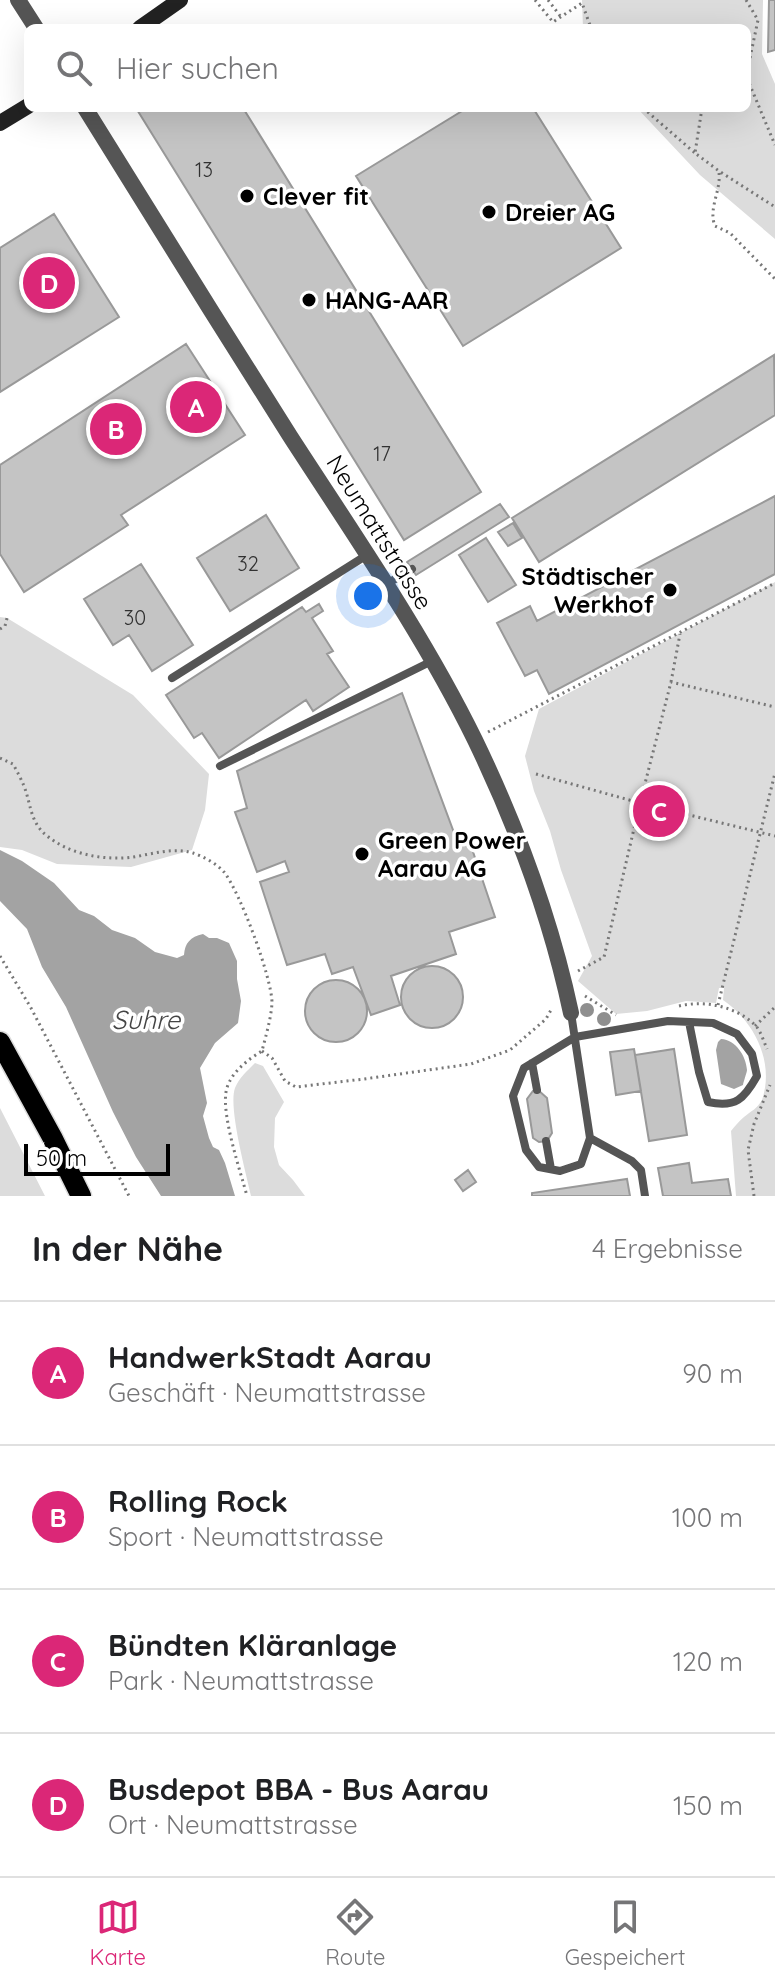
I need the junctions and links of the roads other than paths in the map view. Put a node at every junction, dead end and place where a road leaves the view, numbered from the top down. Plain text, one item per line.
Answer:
1 (18, 0) edge
2 (180, 0) edge
3 (33, 24) edge
4 (146, 24) edge
5 (24, 108) edge
6 (87, 112) edge
7 (0, 123) edge
8 (367, 555) junction
9 (412, 569) dead end
10 (385, 585) junction
11 (432, 661) junction
12 (172, 678) dead end
13 (220, 766) dead end
14 (571, 1013) joint
15 (689, 1022) junction
16 (575, 1037) junction
17 (0, 1042) edge
18 (532, 1063) junction
19 (537, 1090) dead end
20 (590, 1138) junction
21 (546, 1141) dead end
22 (551, 1169) junction
23 (81, 1196) edge
24 (645, 1196) edge

1 - 3 street
2 - 4 main road
5 - 7 main road
6 - 8 street, Neumattstrasse
8 - 10 street, Neumattstrasse
8 - 12 lane
9 - 10 lane
10 - 11 street, Neumattstrasse
11 - 13 lane
11 - 14 street, Neumattstrasse
14 - 16 lane
15 - 15 lane
15 - 16 lane
16 - 18 lane
16 - 20 lane
17 - 23 main road
18 - 19 lane
18 - 22 lane
20 - 22 lane
20 - 24 lane
21 - 22 lane

